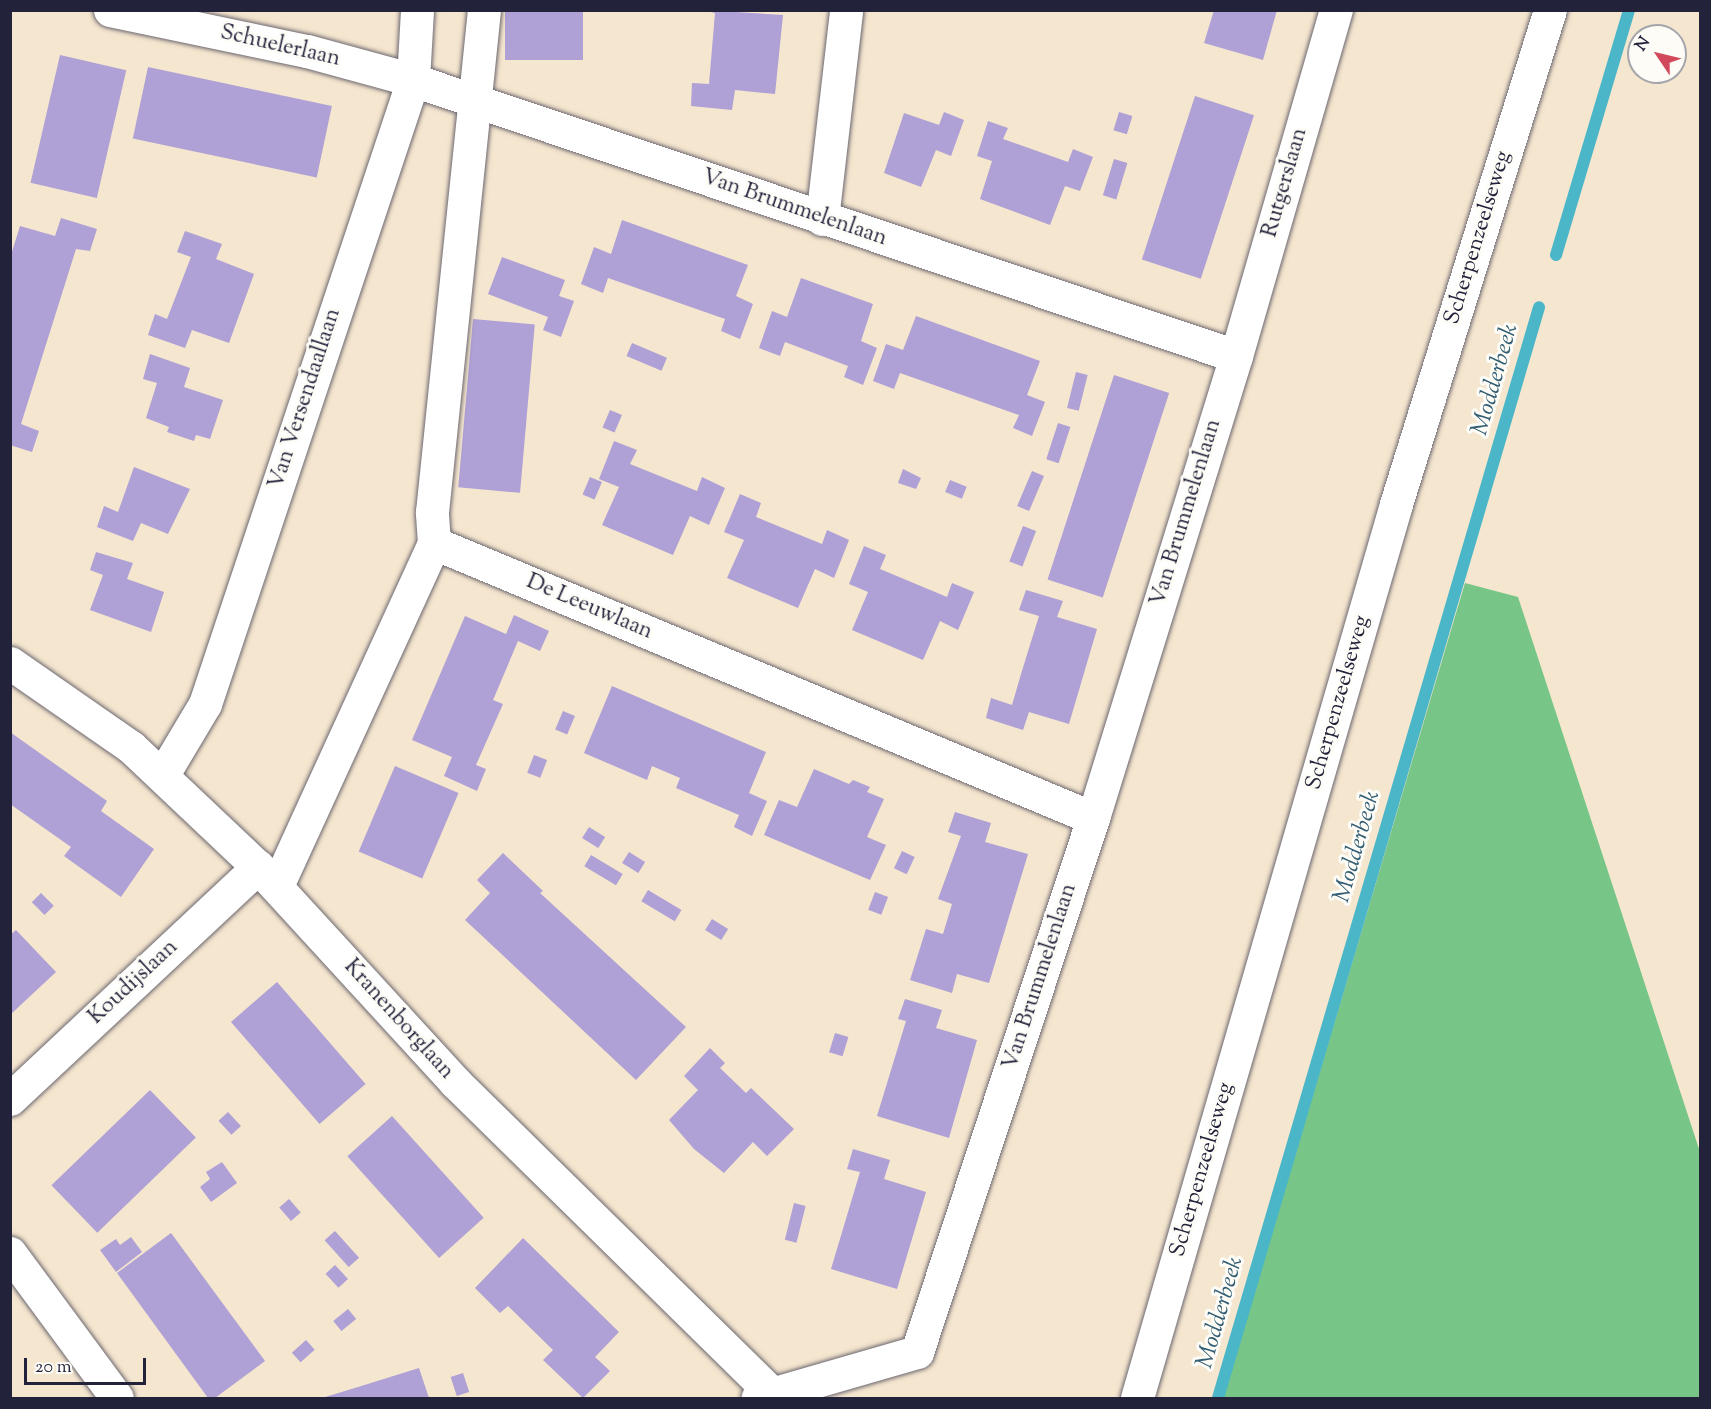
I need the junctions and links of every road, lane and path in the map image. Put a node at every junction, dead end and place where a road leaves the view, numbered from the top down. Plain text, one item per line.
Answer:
1 (110, 10) edge
2 (417, 10) edge
3 (484, 10) edge
4 (846, 10) edge
5 (1335, 10) edge
6 (1550, 10) edge
7 (413, 80) junction
8 (476, 102) junction
9 (822, 219) junction
10 (1236, 356) junction
11 (434, 543) junction
12 (10, 663) edge
13 (162, 777) junction
14 (1093, 818) junction
15 (267, 876) junction
16 (10, 1099) edge
17 (10, 1253) edge
18 (765, 1396) edge
19 (117, 1398) edge
20 (1137, 1398) edge

1 - 7 street, Schuelerlaan
2 - 7 street, Van Versendaallaan
3 - 8 street
4 - 9 street
5 - 10 street, Rutgerslaan
6 - 20 street, Scherpenzeelseweg
7 - 8 street, Van Brummelenlaan
7 - 13 street, Van Versendaallaan
8 - 9 street, Van Brummelenlaan
8 - 11 street
9 - 10 street, Van Brummelenlaan
10 - 14 street, Van Brummelenlaan
11 - 14 street, De Leeuwlaan
11 - 15 street
12 - 13 street, Kranenborglaan
13 - 15 street, Kranenborglaan
14 - 18 street, Van Brummelenlaan
15 - 16 street, Koudijslaan
15 - 18 street, Kranenborglaan
17 - 19 street

